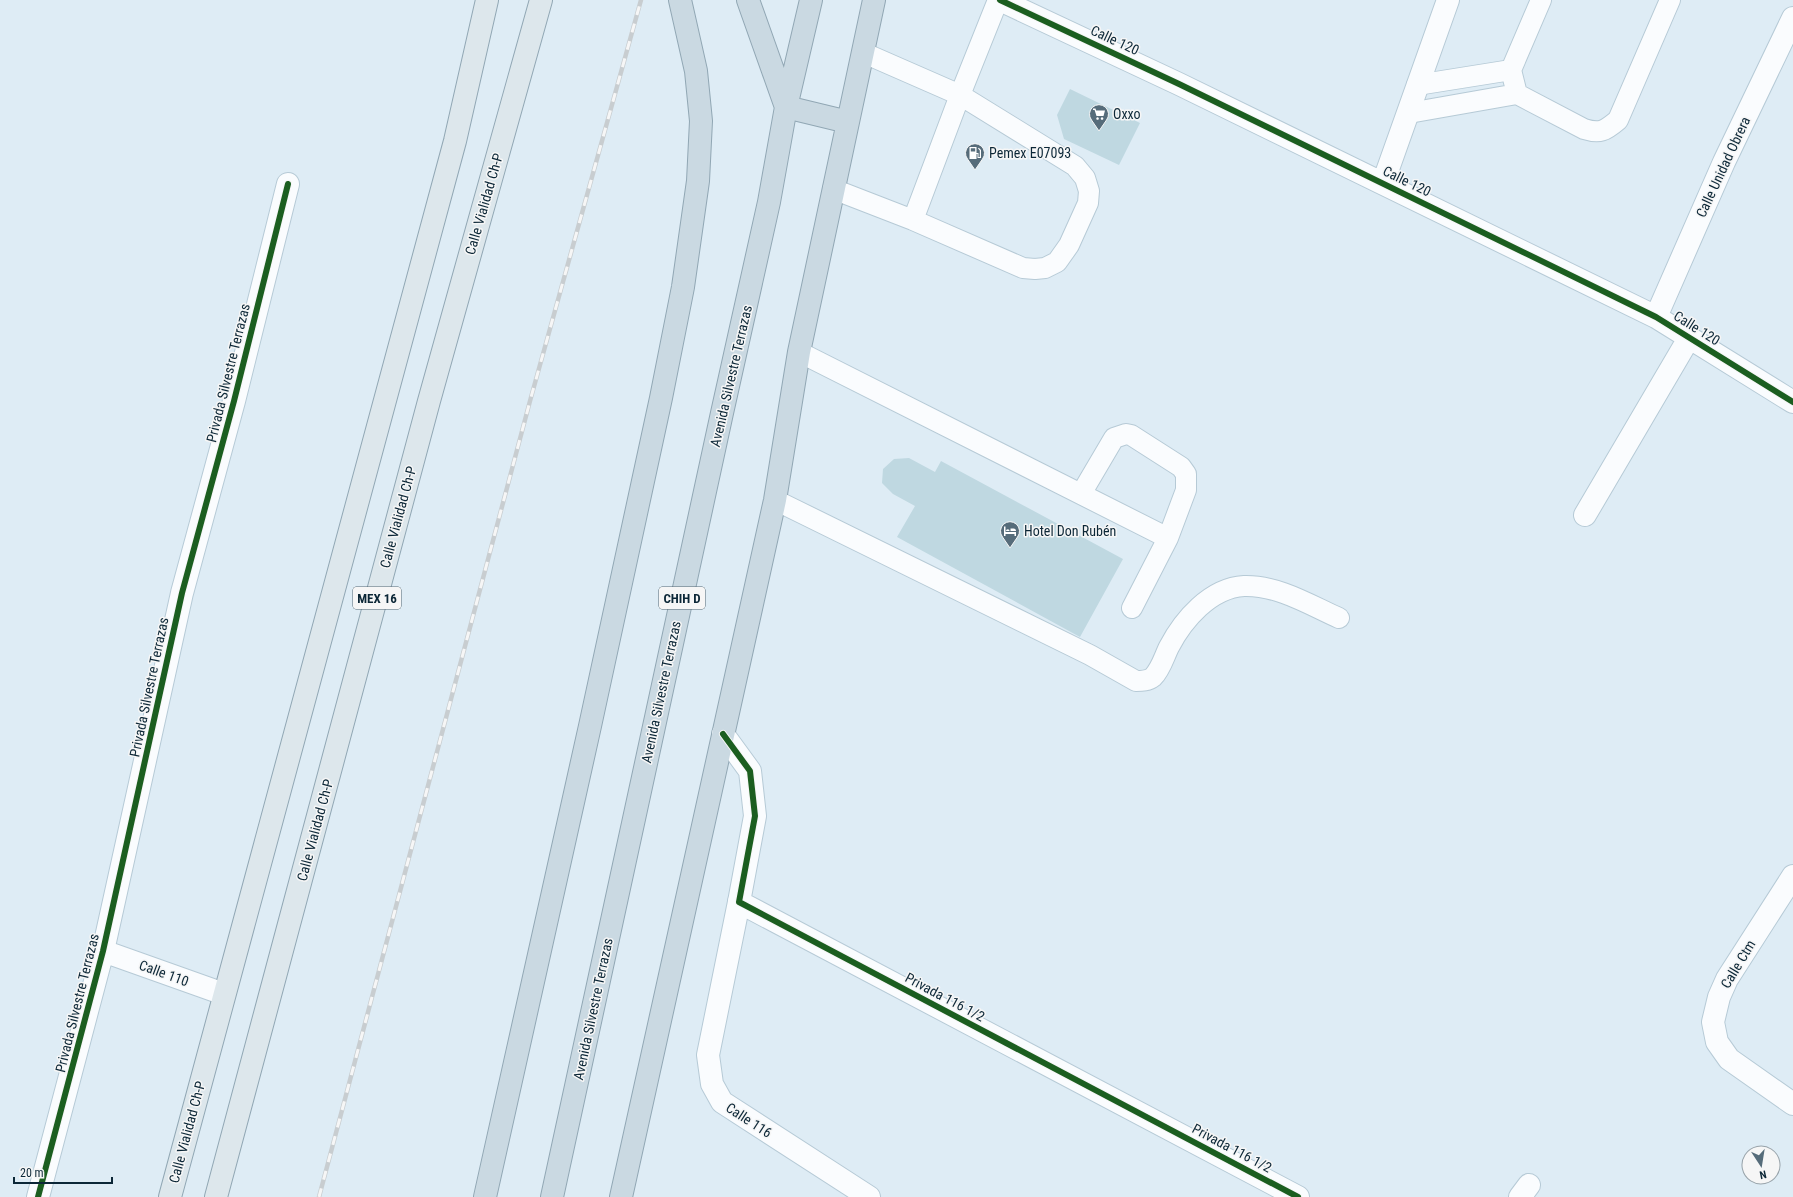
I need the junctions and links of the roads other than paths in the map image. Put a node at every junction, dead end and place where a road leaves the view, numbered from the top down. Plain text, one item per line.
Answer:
1 (488, 0) edge
2 (541, 0) edge
3 (680, 0) edge
4 (748, 0) edge
5 (811, 0) edge
6 (874, 0) edge
7 (999, 0) edge
8 (1448, 0) edge
9 (1541, 0) edge
10 (1670, 0) edge
11 (1793, 18) edge
12 (864, 53) junction
13 (1511, 70) junction
14 (1417, 85) junction
15 (1517, 94) junction
16 (960, 95) junction
17 (786, 107) junction
18 (1408, 113) junction
19 (848, 122) junction
20 (1383, 182) junction
21 (288, 184) dead end
22 (833, 189) junction
23 (913, 220) junction
24 (1656, 317) junction
25 (1689, 338) junction
26 (799, 352) junction
27 (1793, 402) edge
28 (1081, 494) junction
29 (775, 500) junction
30 (1585, 515) dead end
31 (1168, 538) junction
32 (1132, 608) dead end
33 (1339, 618) dead end
34 (724, 734) junction
35 (1793, 876) edge
36 (739, 902) junction
37 (103, 951) junction
38 (224, 994) junction
39 (1793, 1104) edge
40 (38, 1197) edge
41 (170, 1197) edge
42 (216, 1197) edge
43 (485, 1197) edge
44 (552, 1197) edge
45 (621, 1197) edge
46 (869, 1197) edge
47 (1298, 1197) edge

1 - 38 main road, Calle Vialidad Ch-P / MEX 16
2 - 42 main road, Calle Vialidad Ch-P / MEX 16
3 - 43 highway
4 - 17 highway
5 - 17 highway, Avenida Silvestre Terrazas / CHIH D
6 - 12 highway
7 - 16 lane
7 - 20 street, Calle 120
8 - 14 street
9 - 13 lane
10 - 15 lane
11 - 24 street, Calle Unidad Obrera
12 - 16 lane
12 - 19 highway
13 - 14 lane
13 - 15 lane
14 - 18 street
15 - 18 lane
16 - 23 lane
16 - 23 lane
17 - 19 highway
17 - 44 highway, Avenida Silvestre Terrazas / CHIH D
18 - 20 street
19 - 22 highway
20 - 24 street, Calle 120
21 - 37 street, Privada Silvestre Terrazas
22 - 23 lane
22 - 26 highway
24 - 25 street, Calle 120
25 - 27 street, Calle 120
25 - 30 street
26 - 28 lane
26 - 29 highway
28 - 31 lane
28 - 31 lane
29 - 33 lane
29 - 34 highway
31 - 32 lane
34 - 36 street
34 - 45 highway
35 - 39 street, Calle Ctm
36 - 46 street, Calle 116
36 - 47 street, Privada 116 1/2
37 - 38 street, Calle 110
37 - 40 street, Privada Silvestre Terrazas
38 - 41 main road, Calle Vialidad Ch-P / MEX 16

